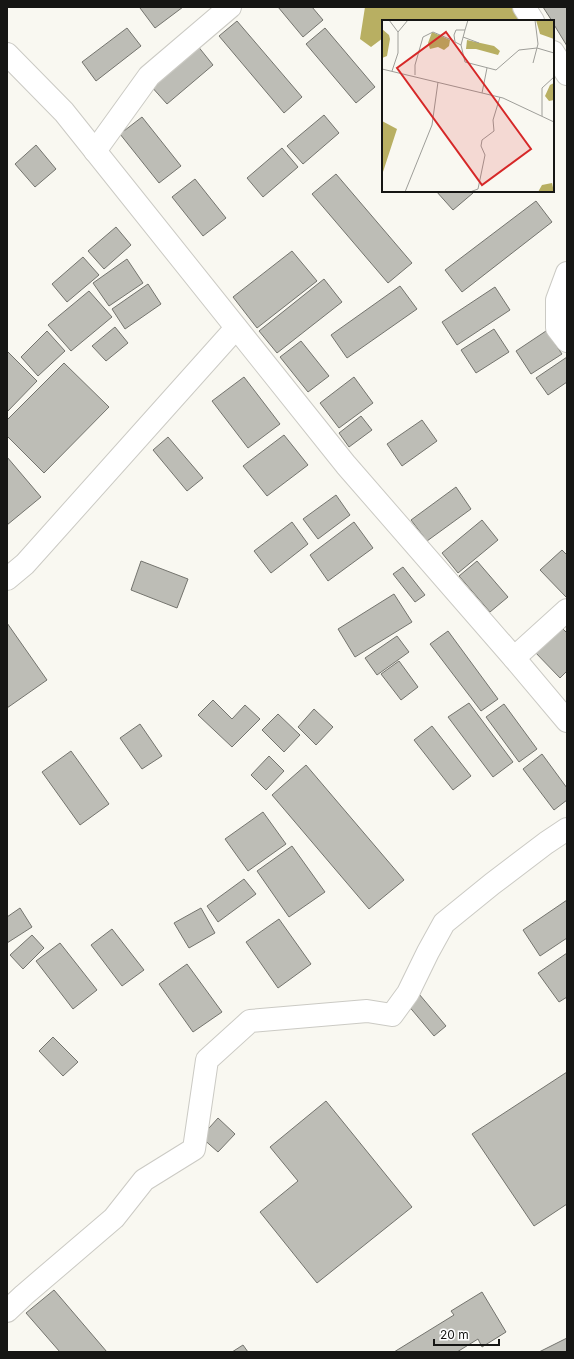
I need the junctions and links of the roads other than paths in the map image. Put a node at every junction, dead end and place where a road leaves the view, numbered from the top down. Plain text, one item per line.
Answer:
1 (230, 7) edge
2 (524, 7) edge
3 (532, 20) edge
4 (7, 54) edge
5 (554, 54) edge
6 (567, 74) edge
7 (95, 151) junction
8 (567, 273) edge
9 (236, 328) junction
10 (567, 341) edge
11 (7, 580) edge
12 (567, 610) edge
13 (514, 658) junction
14 (567, 721) edge
15 (567, 829) edge
16 (7, 1311) edge

1 - 7 street
2 - 3 street
4 - 7 street
5 - 6 street
7 - 9 street
8 - 10 street
9 - 11 street
9 - 13 street
12 - 13 street
13 - 14 street
15 - 16 street

